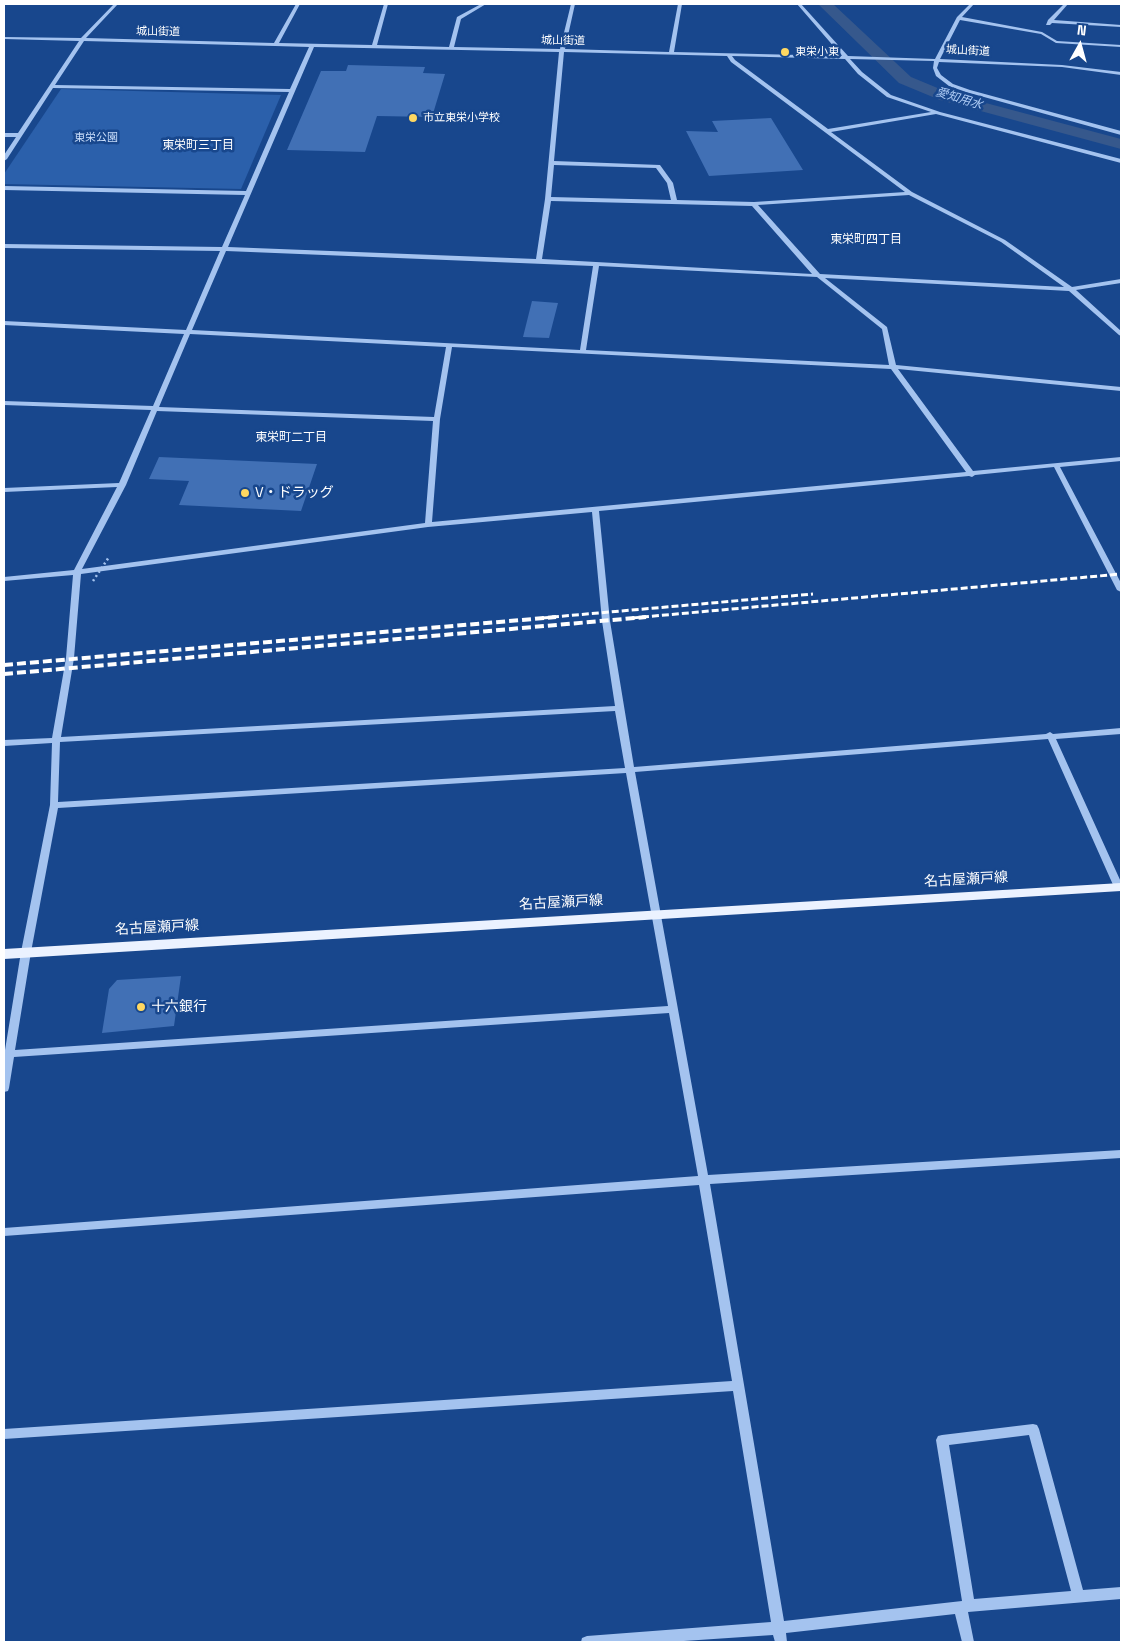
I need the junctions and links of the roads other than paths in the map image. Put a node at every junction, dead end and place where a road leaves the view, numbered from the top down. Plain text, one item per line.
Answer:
1 (116, 4) edge
2 (298, 4) edge
3 (386, 4) edge
4 (484, 4) edge
5 (572, 4) edge
6 (680, 4) edge
7 (799, 4) edge
8 (972, 4) edge
9 (1066, 4) edge
10 (959, 18) junction
11 (1050, 21) junction
12 (1121, 26) edge
13 (1042, 33) junction
14 (4, 38) edge
15 (82, 40) junction
16 (275, 44) junction
17 (312, 45) junction
18 (1121, 46) edge
19 (374, 47) junction
20 (451, 48) junction
21 (562, 51) junction
22 (671, 53) junction
23 (729, 55) junction
24 (846, 57) junction
25 (937, 60) junction
26 (1121, 74) edge
27 (52, 86) junction
28 (292, 91) junction
29 (938, 113) junction
30 (827, 131) junction
31 (1121, 133) edge
32 (4, 135) edge
33 (20, 135) junction
34 (4, 159) edge
35 (1121, 161) edge
36 (551, 163) junction
37 (4, 188) edge
38 (249, 193) junction
39 (910, 193) junction
40 (548, 199) junction
41 (674, 201) junction
42 (754, 204) junction
43 (4, 246) edge
44 (224, 249) junction
45 (539, 261) junction
46 (596, 264) junction
47 (816, 274) junction
48 (1121, 281) edge
49 (1071, 289) junction
50 (4, 323) edge
51 (189, 332) junction
52 (1121, 334) edge
53 (449, 346) junction
54 (583, 350) junction
55 (893, 367) junction
56 (1121, 389) edge
57 (4, 403) edge
58 (155, 409) junction
59 (437, 420) junction
60 (1121, 459) edge
61 (1056, 465) junction
62 (972, 475) junction
63 (122, 485) junction
64 (4, 490) edge
65 (595, 508) junction
66 (428, 525) junction
67 (78, 572) junction
68 (4, 579) edge
69 (1121, 590) edge
70 (619, 708) junction
71 (1121, 731) edge
72 (1050, 735) junction
73 (56, 740) junction
74 (4, 743) edge
75 (630, 770) junction
76 (54, 805) junction
77 (1120, 887) edge
78 (657, 914) junction
79 (26, 952) junction
80 (4, 954) edge
81 (674, 1009) junction
82 (7, 1054) edge
83 (4, 1088) edge
84 (1121, 1154) edge
85 (704, 1180) junction
86 (4, 1232) edge
87 (738, 1386) junction
88 (4, 1434) edge
89 (1121, 1593) edge
90 (1079, 1597) junction
91 (964, 1606) junction
92 (778, 1628) junction
93 (587, 1642) edge
94 (781, 1642) edge
95 (968, 1642) edge

1 - 15 street
2 - 16 street
3 - 19 street
4 - 20 street
5 - 21 street
6 - 22 street
7 - 24 street
8 - 10 street
9 - 11 street
10 - 13 street
10 - 25 street
11 - 12 street
11 - 13 street
13 - 18 street
14 - 15 street, 城山街道
15 - 16 street, 城山街道
15 - 27 street
16 - 17 street, 城山街道
17 - 19 street, 城山街道
17 - 28 street
19 - 20 street, 城山街道
20 - 21 street, 城山街道
21 - 22 street, 城山街道
21 - 36 street
22 - 23 street, 城山街道
23 - 24 street, 城山街道
23 - 30 street
24 - 25 street, 城山街道
24 - 29 street
25 - 26 street, 城山街道
25 - 31 street
27 - 28 street
27 - 33 street
28 - 38 street
29 - 30 street
29 - 35 street
30 - 39 street
32 - 33 street
33 - 34 street
36 - 40 street
36 - 41 street
37 - 38 street
38 - 44 street
39 - 42 street
39 - 49 street
40 - 41 street
40 - 45 street
41 - 42 street
42 - 47 street
43 - 44 street
44 - 45 street
44 - 51 street
45 - 46 street
46 - 47 street
46 - 54 street
47 - 49 street
47 - 55 street
48 - 49 street
49 - 52 street
50 - 51 street
51 - 53 street
51 - 58 street
53 - 54 street
53 - 59 street
54 - 55 street
55 - 56 street
55 - 62 street
57 - 58 street
58 - 59 street
58 - 63 street
59 - 66 street
60 - 61 street
61 - 62 street
61 - 69 street
62 - 65 street
63 - 64 street
63 - 67 street
65 - 66 street
65 - 70 street
66 - 67 street
67 - 68 street
67 - 73 street
70 - 73 street
70 - 75 street
71 - 72 street
72 - 75 street
72 - 77 street
73 - 74 street
73 - 76 street
75 - 76 street
75 - 78 street
76 - 79 street
77 - 78 main road, 名古屋瀬戸線
78 - 79 main road, 名古屋瀬戸線
78 - 81 street
79 - 80 main road, 名古屋瀬戸線
79 - 82 street
81 - 82 street
81 - 85 street
82 - 83 street
84 - 85 street
85 - 86 street
85 - 87 street
87 - 88 street
87 - 92 street
89 - 90 street
90 - 91 street
90 - 91 street
91 - 92 street
91 - 95 street
92 - 93 street
92 - 94 street

